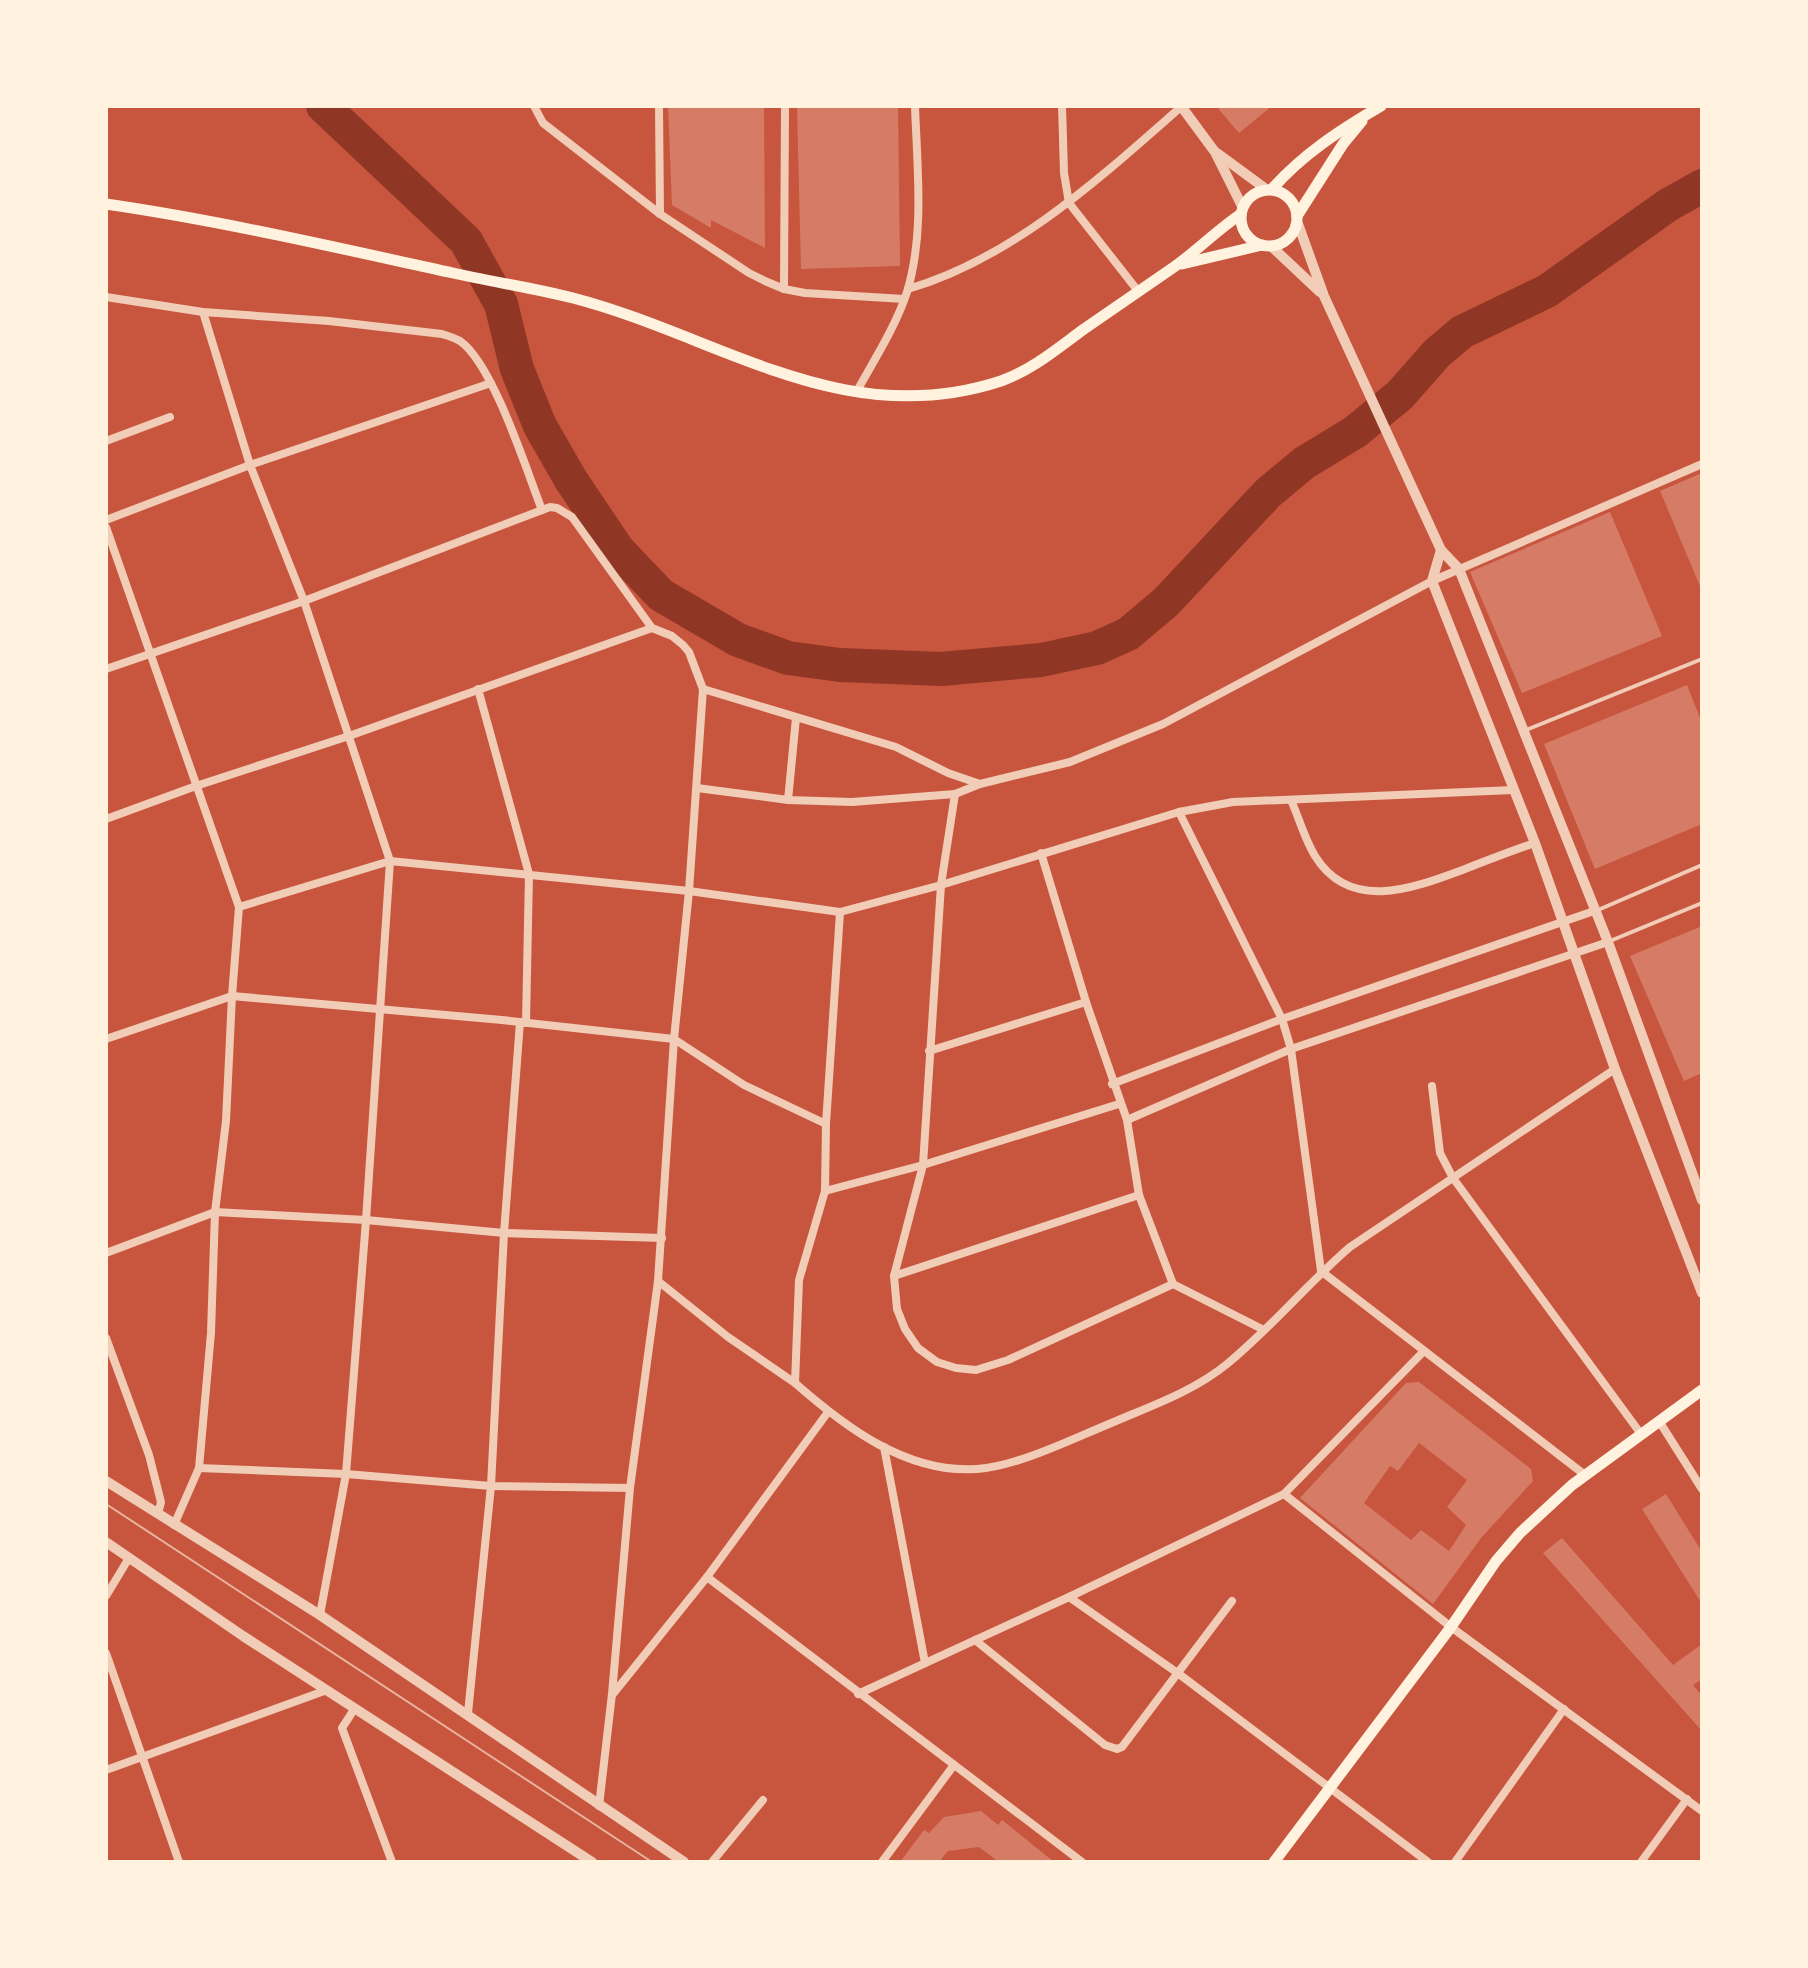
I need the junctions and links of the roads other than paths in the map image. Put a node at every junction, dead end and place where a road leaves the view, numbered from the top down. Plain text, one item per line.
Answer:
1 (534, 106) edge
2 (659, 106) edge
3 (785, 106) edge
4 (915, 106) edge
5 (1062, 106) edge
6 (1182, 106) edge
7 (1375, 109) edge
8 (1215, 152) junction
9 (1269, 189) junction
10 (1069, 203) junction
11 (106, 204) edge
12 (1242, 211) junction
13 (660, 214) junction
14 (1297, 218) junction
15 (1267, 245) junction
16 (1177, 265) junction
17 (784, 289) junction
18 (908, 289) junction
19 (1138, 291) junction
20 (106, 297) edge
21 (904, 299) junction
22 (1326, 301) junction
23 (203, 312) junction
24 (491, 383) junction
25 (857, 391) junction
26 (170, 417) dead end
27 (106, 441) edge
28 (1702, 464) edge
29 (250, 465) junction
30 (542, 510) junction
31 (106, 520) edge
32 (106, 527) edge
33 (1441, 550) junction
34 (1459, 569) junction
35 (1432, 581) junction
36 (304, 601) junction
37 (652, 628) junction
38 (152, 653) junction
39 (1702, 659) edge
40 (106, 669) edge
41 (478, 689) junction
42 (703, 689) junction
43 (796, 718) junction
44 (1524, 731) junction
45 (349, 736) junction
46 (980, 784) junction
47 (196, 786) junction
48 (697, 788) junction
49 (1513, 790) junction
50 (955, 794) junction
51 (788, 800) junction
52 (1291, 800) junction
53 (1179, 812) junction
54 (106, 819) edge
55 (1535, 843) junction
56 (1041, 853) junction
57 (390, 861) junction
58 (1702, 865) edge
59 (529, 874) junction
60 (941, 885) junction
61 (689, 891) junction
62 (1702, 903) edge
63 (239, 907) junction
64 (1594, 911) junction
65 (840, 912) junction
66 (1564, 923) junction
67 (1608, 942) junction
68 (1576, 955) junction
69 (232, 996) junction
70 (1086, 1002) junction
71 (380, 1009) junction
72 (1282, 1019) junction
73 (523, 1023) junction
74 (106, 1039) edge
75 (674, 1039) junction
76 (1291, 1049) junction
77 (929, 1051) junction
78 (1615, 1069) junction
79 (1112, 1084) junction
80 (1432, 1086) dead end
81 (1119, 1104) junction
82 (1127, 1120) junction
83 (826, 1124) junction
84 (923, 1165) junction
85 (1453, 1178) junction
86 (825, 1191) junction
87 (1139, 1195) junction
88 (1702, 1200) edge
89 (215, 1212) junction
90 (366, 1220) junction
91 (504, 1233) junction
92 (662, 1238) junction
93 (106, 1253) edge
94 (1321, 1271) junction
95 (894, 1276) junction
96 (658, 1281) junction
97 (1173, 1284) junction
98 (1702, 1293) edge
99 (1264, 1330) junction
100 (106, 1338) edge
101 (1423, 1352) junction
102 (795, 1383) junction
103 (1702, 1390) edge
104 (828, 1412) junction
105 (1659, 1421) junction
106 (1641, 1434) junction
107 (884, 1447) junction
108 (199, 1468) junction
109 (346, 1474) junction
110 (1585, 1475) junction
111 (106, 1481) edge
112 (491, 1486) junction
113 (630, 1488) junction
114 (1702, 1489) edge
115 (1284, 1494) junction
116 (158, 1514) junction
117 (174, 1525) junction
118 (106, 1542) edge
119 (129, 1558) junction
120 (707, 1577) junction
121 (106, 1596) edge
122 (1069, 1597) junction
123 (1232, 1601) dead end
124 (320, 1615) junction
125 (1451, 1627) junction
126 (975, 1640) junction
127 (106, 1653) edge
128 (925, 1663) junction
129 (1179, 1674) junction
130 (327, 1690) junction
131 (612, 1694) junction
132 (858, 1694) junction
133 (355, 1708) junction
134 (1564, 1709) junction
135 (468, 1713) junction
136 (143, 1758) junction
137 (954, 1765) junction
138 (106, 1770) edge
139 (1329, 1789) junction
140 (1687, 1799) junction
141 (763, 1800) dead end
142 (599, 1806) junction
143 (1702, 1811) edge
144 (179, 1862) edge
145 (392, 1862) edge
146 (592, 1862) edge
147 (684, 1862) edge
148 (712, 1862) edge
149 (882, 1862) edge
150 (1082, 1862) edge
151 (1274, 1862) edge
152 (1428, 1862) edge
153 (1455, 1862) edge
154 (1641, 1862) edge

1 - 13 street
2 - 13 street
3 - 17 street
4 - 18 street
5 - 10 street
6 - 8 street
6 - 10 street
7 - 9 main road
7 - 14 main road
8 - 9 street
8 - 12 street
9 - 12 main road
9 - 14 main road
10 - 18 street
10 - 19 street
11 - 25 main road
12 - 15 main road
12 - 16 main road
13 - 17 street
14 - 15 main road
14 - 22 street
15 - 16 main road
15 - 22 street
16 - 19 main road
17 - 21 street
18 - 21 street
19 - 25 main road
20 - 23 street
21 - 25 street
22 - 33 street
23 - 24 street
23 - 29 street
24 - 29 street
24 - 30 street
26 - 27 street
28 - 34 street
29 - 31 street
29 - 36 street
30 - 36 street
30 - 37 street
32 - 38 street
33 - 34 street
33 - 35 street
34 - 35 street
34 - 44 street
35 - 46 street
35 - 49 street
36 - 38 street
36 - 45 street
37 - 41 street
37 - 42 street
38 - 40 street
38 - 47 street
39 - 44 lane
41 - 45 street
41 - 59 street
42 - 43 street
42 - 48 street
43 - 46 street
43 - 51 street
44 - 64 street
45 - 47 street
45 - 57 street
46 - 50 street
47 - 54 street
47 - 63 street
48 - 51 street
48 - 61 street
49 - 52 street
49 - 55 street
50 - 51 street
50 - 60 street
52 - 53 street
52 - 55 street
53 - 56 street
53 - 72 street
55 - 66 street
56 - 60 street
56 - 70 street
57 - 59 street
57 - 63 street
57 - 71 street
58 - 64 lane
59 - 61 street
59 - 73 street
60 - 65 street
60 - 77 street
61 - 65 street
61 - 75 street
62 - 67 lane
63 - 69 street
64 - 66 street
64 - 67 street
65 - 83 street
66 - 68 street
66 - 72 street
67 - 68 street
67 - 88 street
68 - 76 street
68 - 78 street
69 - 71 street
69 - 74 street
69 - 89 street
70 - 77 street
70 - 79 street
71 - 73 street
71 - 90 street
72 - 76 street
72 - 79 street
73 - 75 street
73 - 91 street
75 - 83 street
75 - 92 street
76 - 82 street
76 - 94 street
77 - 84 street
78 - 85 street
78 - 98 street
79 - 81 street
80 - 85 street
81 - 82 street
81 - 84 street
82 - 87 street
83 - 86 street
84 - 86 street
84 - 95 street
85 - 94 street
85 - 106 street
86 - 102 street
87 - 95 street
87 - 97 street
89 - 90 street
89 - 93 street
89 - 108 street
90 - 91 street
90 - 109 street
91 - 92 street
91 - 112 street
92 - 96 street
94 - 99 street
94 - 101 street
95 - 97 street
96 - 102 street
96 - 113 street
97 - 99 street
99 - 107 street
100 - 116 street
101 - 110 street
101 - 115 street
102 - 104 street
103 - 105 main road
104 - 107 street
104 - 120 street
105 - 106 main road
105 - 114 street
106 - 110 main road
107 - 128 street
108 - 109 street
108 - 117 street
109 - 112 street
109 - 124 street
110 - 125 main road
111 - 116 street
112 - 113 street
112 - 135 street
113 - 131 street
115 - 122 street
115 - 125 street
116 - 117 street
117 - 124 street
118 - 119 street
119 - 121 street
119 - 130 street
120 - 131 street
120 - 132 street
122 - 126 street
122 - 129 street
123 - 129 street
124 - 135 street
125 - 134 street
125 - 139 main road
126 - 128 street
126 - 129 street
127 - 136 street
128 - 132 street
129 - 139 street
130 - 133 street
130 - 136 street
131 - 142 street
132 - 137 street
133 - 145 street
133 - 146 street
134 - 140 street
134 - 153 street
135 - 142 street
136 - 138 street
136 - 144 street
137 - 149 street
137 - 150 street
139 - 151 main road
139 - 152 street
140 - 143 street
140 - 154 street
141 - 148 street
142 - 147 street

